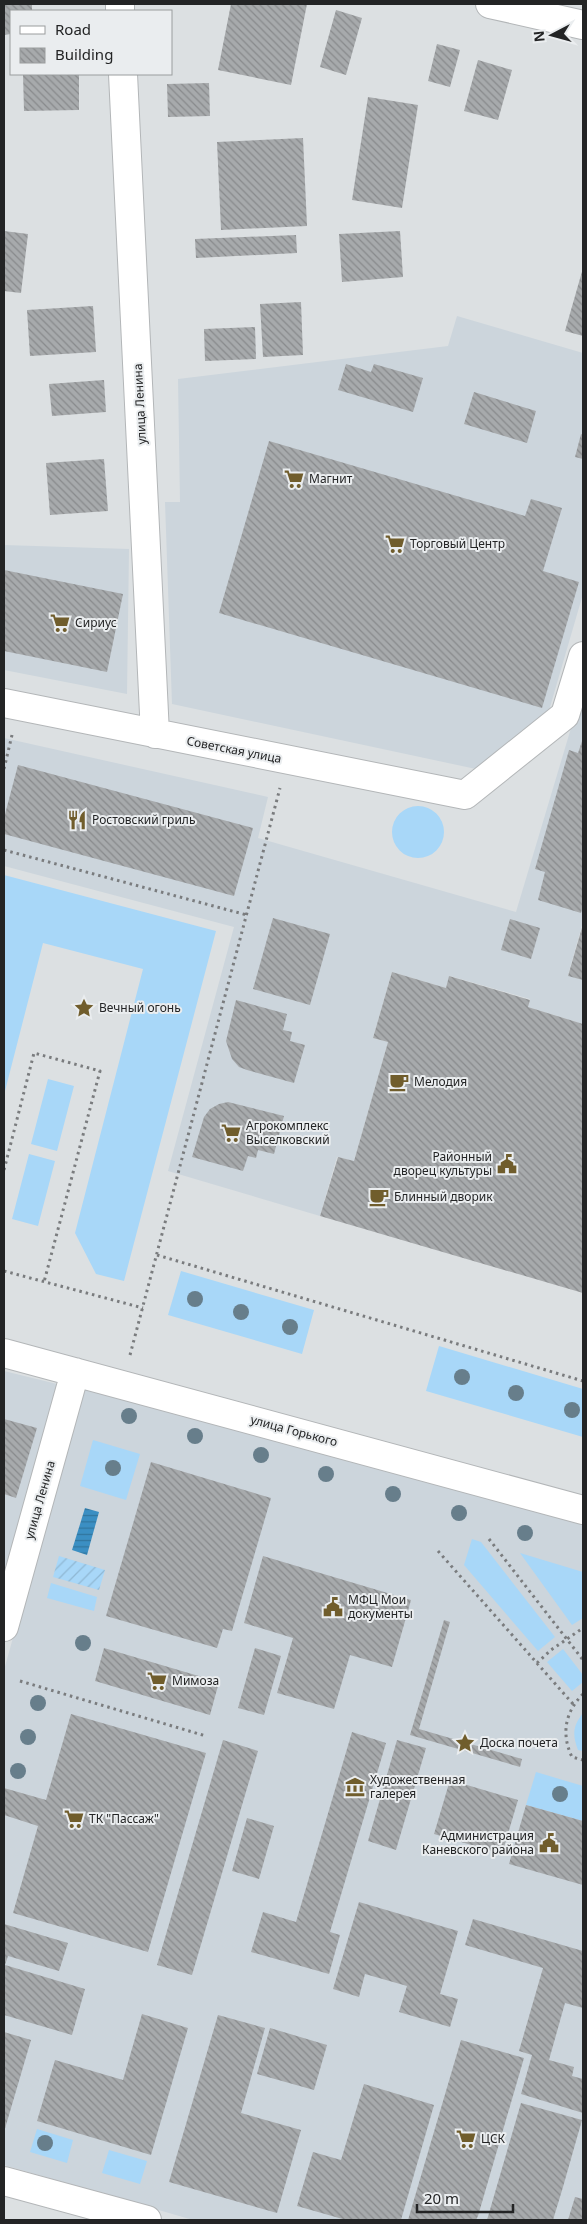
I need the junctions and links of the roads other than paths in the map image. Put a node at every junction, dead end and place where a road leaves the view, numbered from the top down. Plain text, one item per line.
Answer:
1 (490, 4) edge
2 (583, 25) edge
3 (123, 75) edge
4 (583, 656) edge
5 (4, 703) edge
6 (155, 734) junction
7 (4, 1352) edge
8 (75, 1372) junction
9 (583, 1510) edge
10 (4, 1627) edge
11 (4, 2181) edge
12 (147, 2220) edge

1 - 2 street
3 - 6 street, улица Ленина
4 - 6 street, Советская улица
5 - 6 street, Советская улица
7 - 8 street, улица Горького
8 - 9 street, улица Горького
8 - 10 street, улица Ленина
11 - 12 street

